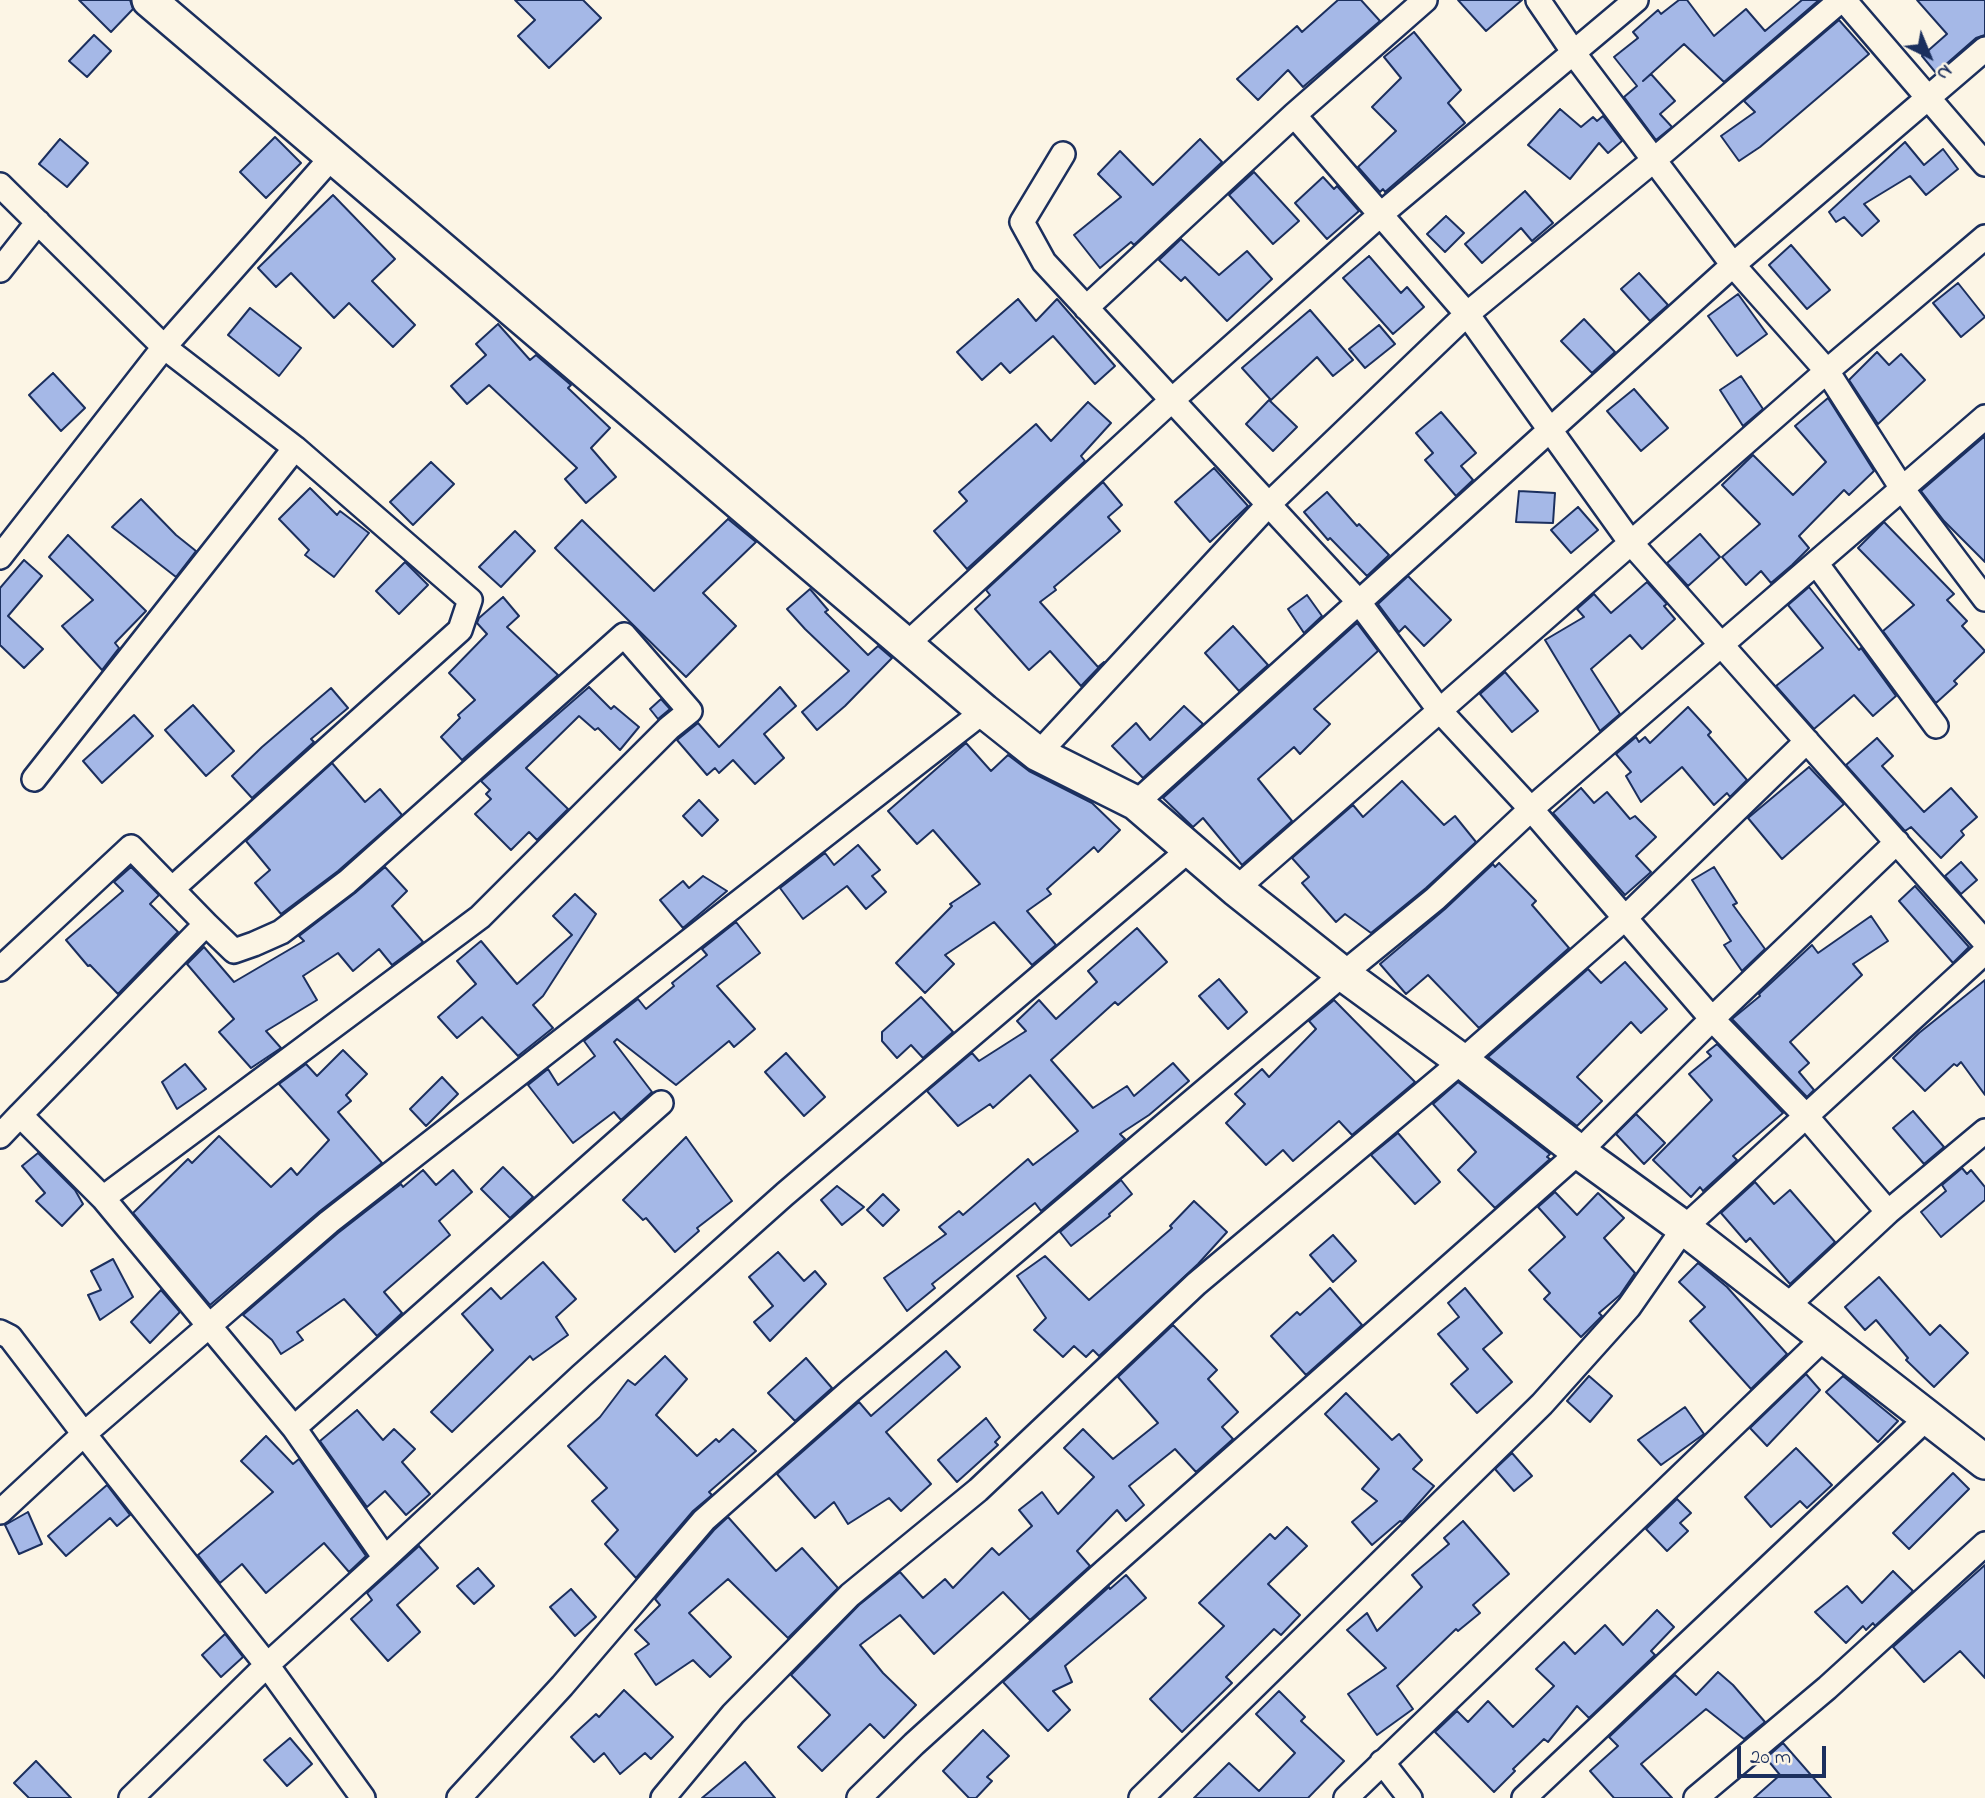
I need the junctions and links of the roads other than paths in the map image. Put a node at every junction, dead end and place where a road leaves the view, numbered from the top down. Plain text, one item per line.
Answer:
1 (149, 0) edge
2 (1425, 0) edge
3 (1538, 0) edge
4 (1636, 0) edge
5 (1843, 0) edge
6 (1985, 49) edge
7 (1575, 54) junction
8 (1928, 97) junction
9 (1294, 115) junction
10 (1063, 154) dead end
11 (332, 157) junction
12 (1654, 160) junction
13 (1985, 164) edge
14 (0, 186) edge
15 (1380, 215) junction
16 (38, 222) junction
17 (1985, 237) edge
18 (1733, 265) junction
19 (0, 270) edge
20 (1086, 308) junction
21 (1467, 314) junction
22 (164, 347) junction
23 (1827, 372) junction
24 (1172, 400) junction
25 (1985, 418) edge
26 (1548, 430) junction
27 (295, 448) junction
28 (1903, 490) junction
29 (1269, 504) junction
30 (1631, 543) junction
31 (0, 556) edge
32 (1816, 564) junction
33 (1985, 599) edge
34 (1358, 601) junction
35 (907, 644) junction
36 (1720, 644) junction
37 (1440, 710) junction
38 (984, 711) junction
39 (1936, 726) dead end
40 (1807, 741) junction
41 (1038, 754) junction
42 (34, 779) dead end
43 (1136, 803) junction
44 (1531, 809) junction
45 (1897, 842) junction
46 (1190, 849) junction
47 (173, 888) junction
48 (1236, 889) junction
49 (1624, 919) junction
50 (206, 924) junction
51 (1985, 942) edge
52 (1985, 951) edge
53 (0, 969) edge
54 (1342, 974) junction
55 (1712, 1019) junction
56 (1462, 1061) junction
57 (662, 1103) dead end
58 (20, 1115) junction
59 (1805, 1115) junction
60 (1985, 1132) edge
61 (0, 1136) edge
62 (1578, 1152) junction
63 (103, 1198) junction
64 (1888, 1212) junction
65 (1684, 1228) junction
66 (1786, 1307) junction
67 (209, 1325) junction
68 (0, 1332) edge
69 (1826, 1336) junction
70 (1928, 1417) junction
71 (294, 1429) junction
72 (84, 1434) junction
73 (1985, 1462) edge
74 (0, 1512) edge
75 (1985, 1544) edge
76 (385, 1558) junction
77 (267, 1665) junction
78 (1382, 1762) junction
79 (131, 1798) edge
80 (363, 1798) edge
81 (459, 1798) edge
82 (663, 1798) edge
83 (859, 1798) edge
84 (1141, 1798) edge
85 (1346, 1798) edge
86 (1410, 1798) edge
87 (1524, 1798) edge
88 (1696, 1798) edge

1 - 11 street
2 - 9 street
3 - 7 street
4 - 7 street
5 - 8 street
5 - 12 street
6 - 8 street
7 - 12 street
7 - 15 street
8 - 13 street
8 - 18 street
9 - 15 street
9 - 20 street
10 - 20 street
11 - 22 street
11 - 35 street
12 - 18 street
12 - 21 street
14 - 16 street
15 - 21 street
15 - 24 street
16 - 19 street
16 - 22 street
17 - 23 street
18 - 23 street
18 - 26 street
20 - 24 street
21 - 26 street
21 - 29 street
22 - 27 street
22 - 31 street
23 - 28 street
23 - 30 street
24 - 29 street
24 - 35 street
25 - 28 street
26 - 30 street
26 - 34 street
27 - 42 street
27 - 47 street
28 - 32 street
28 - 33 street
29 - 34 street
29 - 41 street
30 - 36 street
30 - 37 street
32 - 36 street
32 - 39 street
34 - 37 street
34 - 43 street
35 - 38 street
36 - 40 street
36 - 44 street
37 - 44 street
37 - 48 street
38 - 41 street
38 - 67 street
40 - 45 street
40 - 49 street
41 - 43 street
43 - 46 street
44 - 49 street
44 - 54 street
45 - 51 street
45 - 55 street
46 - 48 street
46 - 76 street
47 - 50 street
47 - 53 street
48 - 54 street
49 - 55 street
49 - 56 street
50 - 58 street
50 - 63 street
52 - 59 street
54 - 56 street
54 - 81 street
55 - 59 street
55 - 62 street
56 - 62 street
56 - 82 street
57 - 71 street
58 - 61 street
58 - 63 street
59 - 64 street
59 - 65 street
60 - 64 street
62 - 65 street
62 - 83 street
63 - 67 street
64 - 66 street
65 - 66 street
65 - 84 street
66 - 69 street
67 - 71 street
67 - 72 street
68 - 72 street
69 - 70 street
69 - 78 street
70 - 73 street
70 - 87 street
71 - 76 street
72 - 74 street
72 - 77 street
75 - 88 street
76 - 77 street
77 - 79 street
77 - 80 street
78 - 85 street
78 - 86 street

